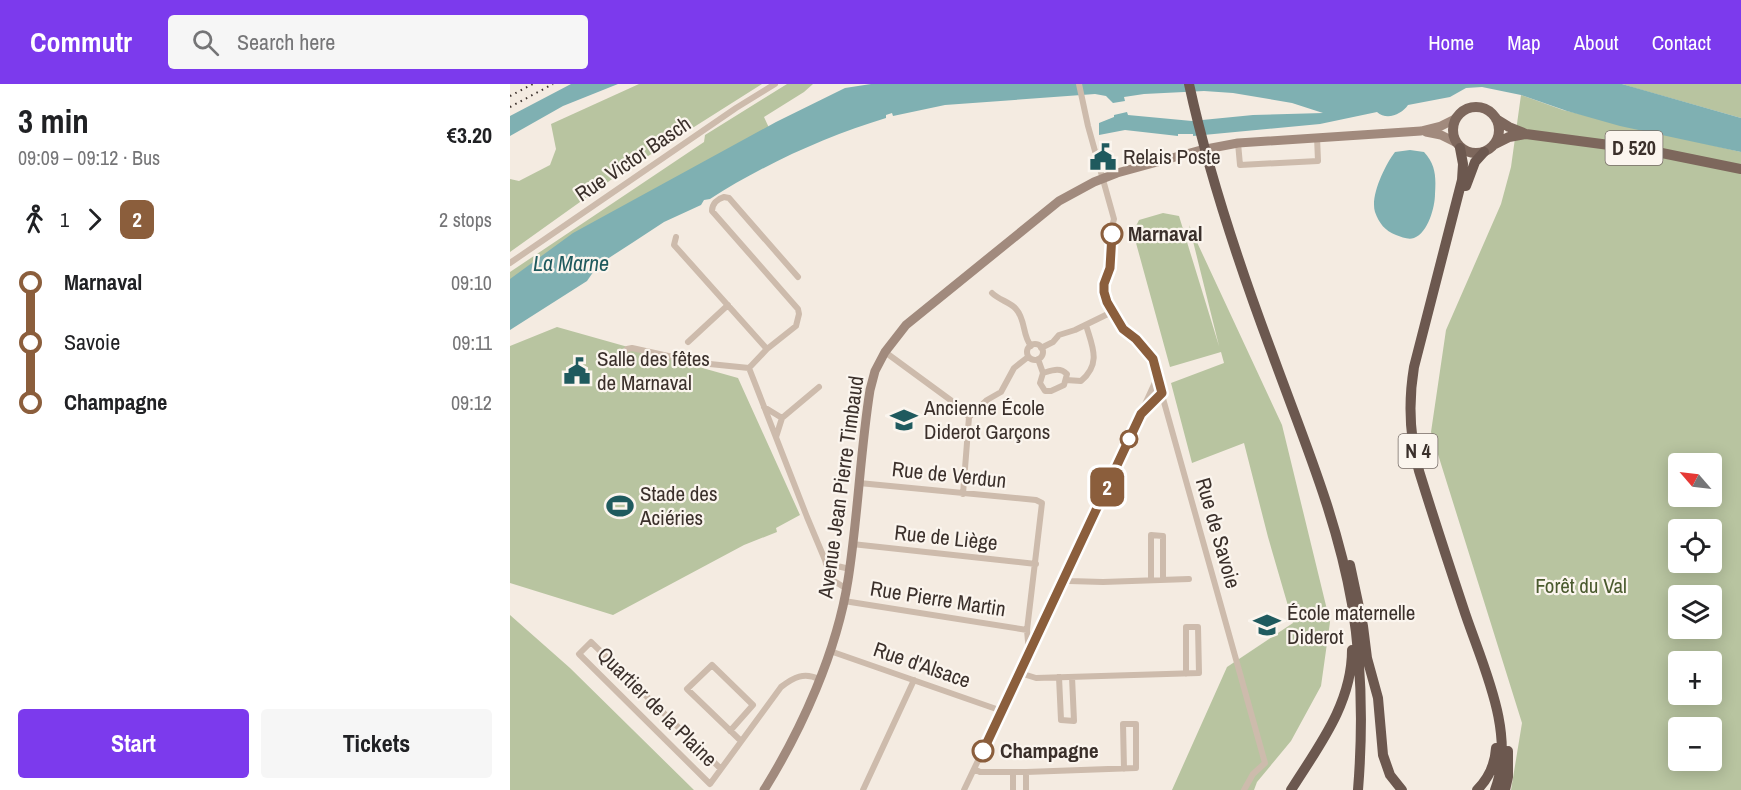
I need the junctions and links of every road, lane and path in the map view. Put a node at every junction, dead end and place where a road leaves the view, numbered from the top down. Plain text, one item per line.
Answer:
1 (775, 84) edge
2 (1079, 84) edge
3 (1189, 84) edge
4 (1455, 119) junction
5 (1497, 119) junction
6 (1421, 131) junction
7 (1526, 134) junction
8 (1317, 137) junction
9 (1238, 143) junction
10 (1495, 144) junction
11 (1458, 145) junction
12 (1484, 152) junction
13 (1741, 168) edge
14 (1103, 178) junction
15 (676, 237) dead end
16 (510, 263) edge
17 (798, 277) dead end
18 (992, 293) dead end
19 (728, 305) junction
20 (1114, 311) junction
21 (1086, 325) junction
22 (688, 342) dead end
23 (1031, 346) junction
24 (1041, 348) junction
25 (767, 349) junction
26 (885, 352) junction
27 (1028, 357) junction
28 (1038, 359) junction
29 (619, 360) dead end
30 (749, 368) junction
31 (1043, 373) junction
32 (1066, 380) junction
33 (819, 387) dead end
34 (1156, 394) junction
35 (764, 407) junction
36 (969, 417) junction
37 (782, 418) junction
38 (776, 438) junction
39 (859, 483) junction
40 (963, 494) junction
41 (852, 544) junction
42 (1344, 552) junction
43 (825, 560) junction
44 (1036, 564) junction
45 (850, 569) junction
46 (1064, 578) junction
47 (1163, 579) junction
48 (1190, 579) dead end
49 (1151, 580) junction
50 (846, 589) junction
51 (844, 601) junction
52 (1463, 608) junction
53 (1028, 630) junction
54 (830, 651) junction
55 (1029, 653) junction
56 (1020, 673) junction
57 (1186, 674) junction
58 (1059, 677) junction
59 (1072, 677) junction
60 (819, 679) junction
61 (914, 680) junction
62 (1002, 711) junction
63 (730, 731) junction
64 (741, 741) junction
65 (721, 769) junction
66 (974, 769) junction
67 (1124, 769) junction
68 (1013, 772) junction
69 (1026, 772) junction
70 (769, 788) edge
71 (863, 790) edge
72 (964, 790) edge
73 (1013, 790) edge
74 (1026, 790) edge
75 (1244, 790) edge
76 (1291, 790) edge
77 (1358, 790) edge
78 (1364, 790) edge
79 (1402, 790) edge
80 (1477, 790) edge
81 (1495, 790) edge
82 (1503, 790) edge

1 - 16 street, Rue Victor Basch
2 - 14 street, Rue de Savoie
3 - 42 highway
4 - 5 main road
4 - 6 main road
4 - 11 main road
5 - 7 main road, D 520
5 - 10 main road
6 - 8 main road, Avenue Jean Pierre Timbaud
6 - 11 main road
7 - 10 main road, D 520
7 - 13 main road, D 520
8 - 9 main road, Avenue Jean Pierre Timbaud
8 - 9 street
9 - 14 main road, Avenue Jean Pierre Timbaud
10 - 12 main road
11 - 12 main road
11 - 52 highway, N 4
12 - 82 highway, N 4
14 - 20 street, Rue de Savoie
14 - 26 main road, Avenue Jean Pierre Timbaud
15 - 19 street
17 - 25 street
18 - 23 street
19 - 22 street
19 - 25 street
20 - 21 street
20 - 34 street, Rue de Savoie
21 - 24 street
21 - 32 street
23 - 24 street
23 - 27 street
24 - 28 street
25 - 30 street
26 - 36 street
26 - 39 main road, Avenue Jean Pierre Timbaud
27 - 28 street
27 - 36 street
28 - 31 street
29 - 30 street
30 - 35 street
31 - 32 street
31 - 32 street
33 - 37 street
34 - 46 street
34 - 75 street, Rue de Savoie
35 - 37 street
35 - 38 street
36 - 40 street
37 - 38 street
38 - 43 street
39 - 40 street, Rue de Verdun
39 - 41 main road, Avenue Jean Pierre Timbaud
40 - 44 street, Rue de Verdun
41 - 44 street, Rue de Liège
41 - 45 main road, Avenue Jean Pierre Timbaud
42 - 76 highway
42 - 77 highway
42 - 78 highway
42 - 79 highway
43 - 45 street
43 - 50 street
44 - 53 street
45 - 50 main road, Avenue Jean Pierre Timbaud
46 - 49 street
46 - 55 street
47 - 48 street
47 - 49 street
47 - 49 street
50 - 51 main road, Avenue Jean Pierre Timbaud
51 - 53 street, Rue Pierre Martin
51 - 54 main road, Avenue Jean Pierre Timbaud
52 - 80 highway, N 4
52 - 81 highway, N 4
53 - 55 street
54 - 60 main road, Avenue Jean Pierre Timbaud
54 - 61 street, Rue d'Alsace
55 - 56 street
56 - 58 street
56 - 62 street
57 - 57 street
57 - 59 street
58 - 59 street
58 - 59 street
60 - 64 street
60 - 70 main road, Avenue Jean Pierre Timbaud
61 - 62 street, Rue d'Alsace
61 - 71 street
62 - 66 street
63 - 63 street
63 - 64 street
64 - 65 street
65 - 65 street, Quartier de la Plaine
66 - 68 street
66 - 72 street
67 - 67 street
67 - 69 street
68 - 69 street
68 - 73 street
69 - 74 street

